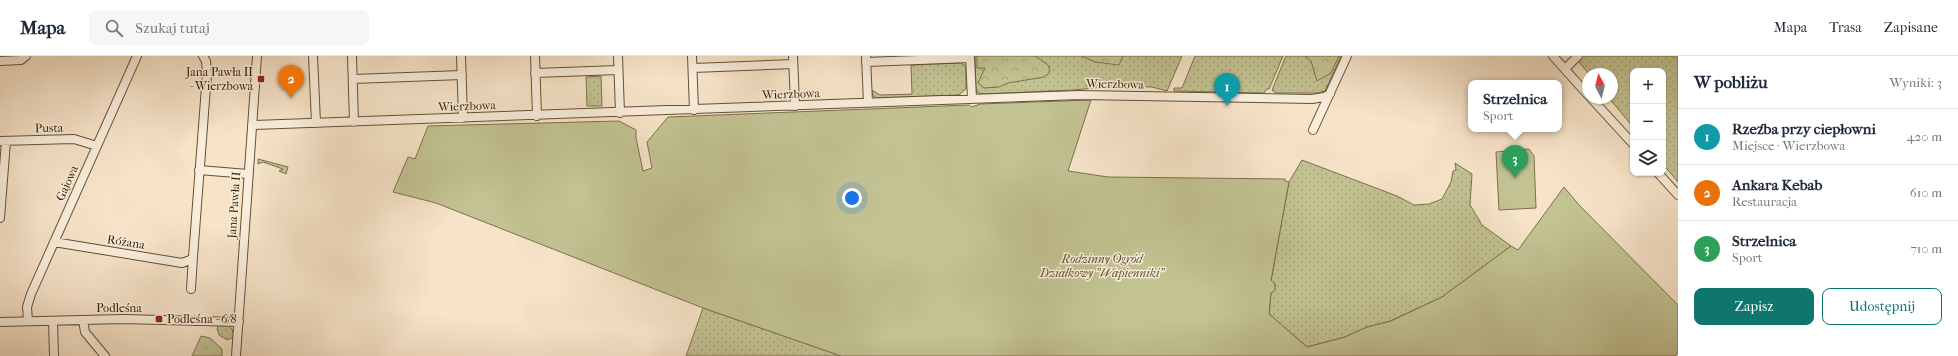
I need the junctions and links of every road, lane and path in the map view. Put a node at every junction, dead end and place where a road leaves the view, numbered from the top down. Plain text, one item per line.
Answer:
1 (26, 56) edge
2 (138, 56) edge
3 (203, 56) edge
4 (257, 56) edge
5 (313, 56) edge
6 (352, 56) edge
7 (461, 56) edge
8 (535, 56) edge
9 (618, 56) edge
10 (692, 56) edge
11 (1347, 56) edge
12 (1553, 56) edge
13 (1573, 56) edge
14 (1578, 56) edge
15 (970, 57) edge
16 (866, 59) edge
17 (793, 60) edge
18 (0, 61) edge
19 (1563, 67) junction
20 (693, 68) junction
21 (618, 70) junction
22 (535, 73) junction
23 (462, 75) junction
24 (353, 79) junction
25 (1582, 88) edge
26 (1330, 94) junction
27 (972, 99) junction
28 (868, 103) junction
29 (1596, 104) edge
30 (794, 106) junction
31 (694, 110) junction
32 (620, 113) junction
33 (537, 116) junction
34 (464, 118) junction
35 (354, 122) junction
36 (316, 123) junction
37 (252, 125) junction
38 (1313, 130) dead end
39 (3, 141) edge
40 (1630, 141) edge
41 (97, 146) junction
42 (199, 170) junction
43 (248, 174) junction
44 (1661, 176) edge
45 (1678, 195) edge
46 (0, 218) edge
47 (54, 242) junction
48 (193, 257) junction
49 (191, 289) dead end
50 (83, 320) junction
51 (28, 321) junction
52 (53, 321) junction
53 (0, 322) edge
54 (239, 322) junction
55 (54, 356) edge
56 (104, 356) edge
57 (236, 356) edge

1 - 18 street
2 - 41 street, Gajowa
3 - 42 street
4 - 37 street, Jana Pawła II
5 - 36 street
6 - 24 street
7 - 23 street
8 - 22 street
9 - 21 street
10 - 20 street
11 - 26 street
12 - 19 street
13 - 19 street
14 - 19 street
15 - 16 street
15 - 27 street
16 - 28 street
17 - 20 street
17 - 30 street
19 - 25 street
20 - 31 street
21 - 22 street
21 - 32 street
22 - 33 street
23 - 24 street
23 - 34 street
24 - 35 street
26 - 27 street, Wierzbowa
26 - 38 street
27 - 28 street, Wierzbowa
28 - 30 street, Wierzbowa
29 - 40 street
30 - 31 street, Wierzbowa
31 - 32 street, Wierzbowa
32 - 33 street, Wierzbowa
33 - 34 street, Wierzbowa
34 - 35 street, Wierzbowa
35 - 36 street, Wierzbowa
36 - 37 street, Wierzbowa
37 - 43 street, Jana Pawła II
39 - 41 street, Pusta
39 - 46 street
41 - 47 street, Gajowa
42 - 43 street
42 - 48 street
43 - 54 street, Jana Pawła II
44 - 45 street
47 - 48 street, Różana
47 - 51 street, Gajowa
48 - 49 street
50 - 52 street, Podleśna
50 - 54 street, Podleśna
50 - 56 street
51 - 52 street, Podleśna
51 - 53 street, Podleśna
52 - 55 street
54 - 57 street, Jana Pawła II

